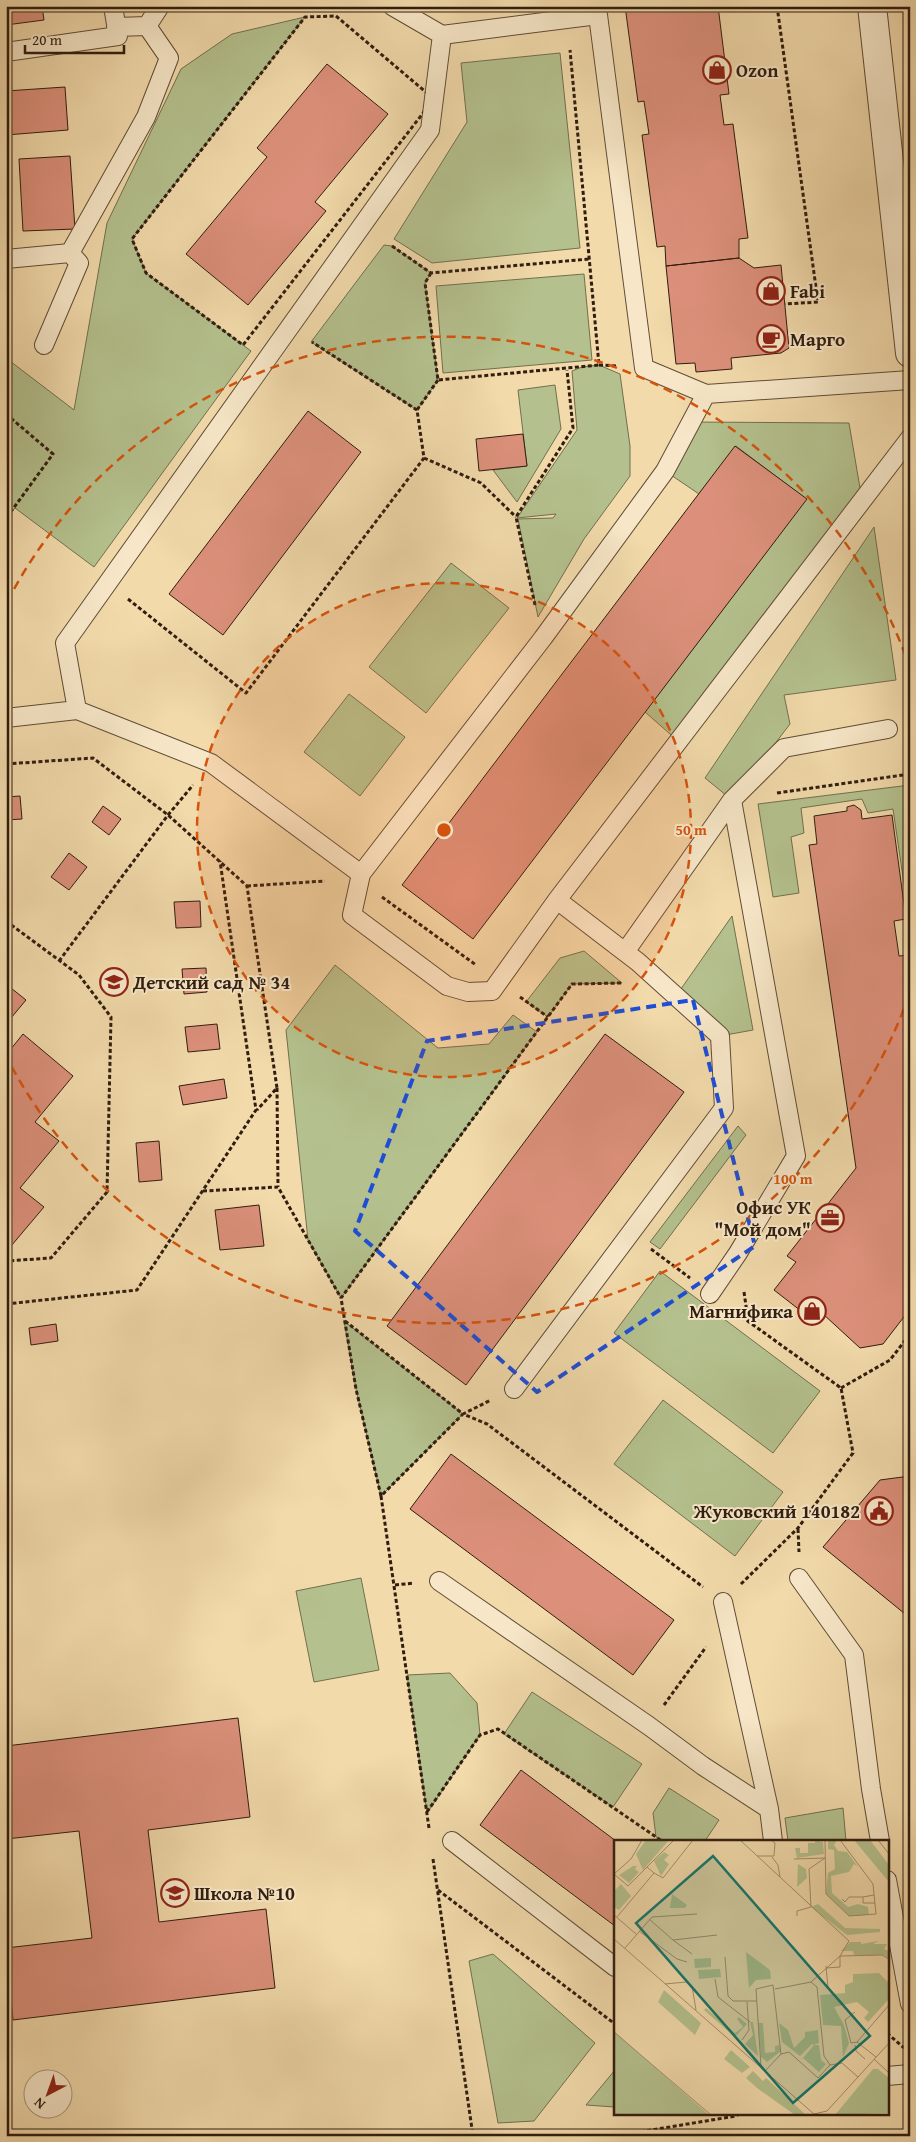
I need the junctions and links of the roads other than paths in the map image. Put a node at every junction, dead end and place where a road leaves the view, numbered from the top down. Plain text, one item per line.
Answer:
1 (113, 6) edge
2 (160, 6) edge
3 (392, 6) edge
4 (872, 6) edge
5 (148, 26) junction
6 (116, 28) junction
7 (442, 35) junction
8 (6, 52) edge
9 (70, 253) junction
10 (6, 259) edge
11 (44, 345) dead end
12 (910, 352) edge
13 (910, 380) edge
14 (706, 394) junction
15 (910, 438) edge
16 (77, 710) junction
17 (6, 718) edge
18 (888, 729) dead end
19 (732, 800) junction
20 (362, 874) junction
21 (557, 900) junction
22 (631, 957) junction
23 (710, 1294) road end
24 (514, 1389) road end
25 (799, 1578) dead end
26 (439, 1581) dead end
27 (725, 1610) road end
28 (769, 1809) junction
29 (773, 1840) edge
30 (880, 1840) edge
31 (452, 1841) dead end
32 (888, 1885) edge
33 (614, 1966) edge
34 (910, 2004) edge
35 (910, 2074) edge
36 (888, 2076) edge

1 - 6 lane
2 - 5 lane
3 - 7 lane
4 - 12 street
5 - 6 lane
5 - 9 lane
6 - 8 lane
7 - 14 lane
7 - 16 lane
9 - 10 lane
9 - 11 lane
13 - 14 lane
14 - 20 lane
15 - 21 lane
16 - 17 lane
16 - 20 lane
18 - 19 lane
19 - 22 lane
19 - 23 lane
20 - 21 lane
21 - 22 lane
22 - 24 lane
25 - 30 lane
26 - 28 lane
27 - 28 lane
28 - 29 lane
31 - 33 lane
32 - 34 lane
35 - 36 lane

